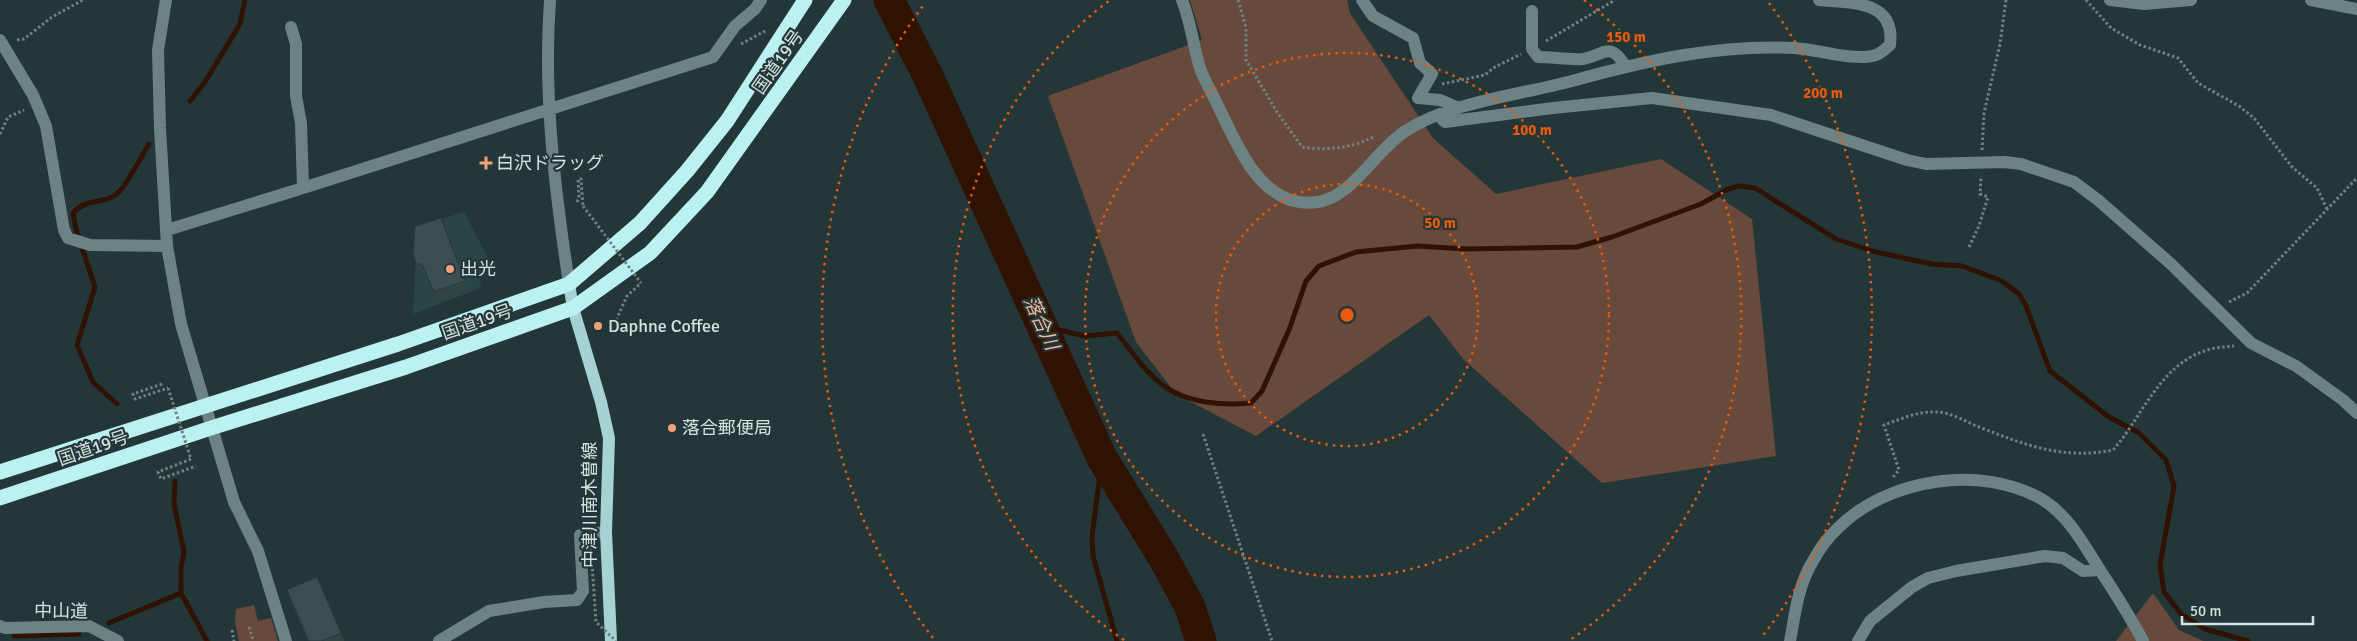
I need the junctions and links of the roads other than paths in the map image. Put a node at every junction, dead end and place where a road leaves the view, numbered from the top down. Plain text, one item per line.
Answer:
1 (166, 0) edge
2 (550, 0) edge
3 (761, 0) edge
4 (805, 0) edge
5 (1182, 0) edge
6 (1362, 0) edge
7 (1820, 0) edge
8 (2110, 0) edge
9 (2191, 0) edge
10 (2311, 0) edge
11 (843, 1) edge
12 (2357, 9) edge
13 (1532, 11) dead end
14 (291, 27) dead end
15 (1, 41) edge
16 (1626, 66) junction
17 (1459, 108) junction
18 (549, 109) junction
19 (1439, 116) junction
20 (303, 188) junction
21 (167, 230) junction
22 (167, 246) junction
23 (569, 284) junction
24 (573, 308) junction
25 (204, 406) junction
26 (2357, 413) edge
27 (211, 428) junction
28 (0, 472) edge
29 (0, 498) edge
30 (606, 532) junction
31 (2100, 570) junction
32 (0, 626) edge
33 (118, 641) edge
34 (286, 641) edge
35 (439, 641) edge
36 (612, 641) edge
37 (1790, 641) edge
38 (1858, 641) edge
39 (2144, 641) edge

1 - 21 street
2 - 18 street
3 - 18 street
4 - 23 highway, 国道19号
5 - 19 street
6 - 17 street
7 - 16 street
8 - 9 street
10 - 12 street
11 - 24 highway, 国道19号
13 - 16 street
14 - 20 street
15 - 22 street
16 - 17 street
17 - 19 street
18 - 20 street
18 - 23 street
19 - 26 street
20 - 21 street
21 - 22 street
22 - 25 street
23 - 24 main road, 中津川南木曽線
23 - 25 highway, 国道19号
24 - 27 highway, 国道19号
24 - 30 main road, 中津川南木曽線
25 - 27 street
25 - 28 highway, 国道19号
27 - 29 highway, 国道19号
27 - 34 street
30 - 35 street
30 - 36 main road, 中津川南木曽線
31 - 37 street
31 - 38 street
31 - 39 street
32 - 33 street, 中山道

